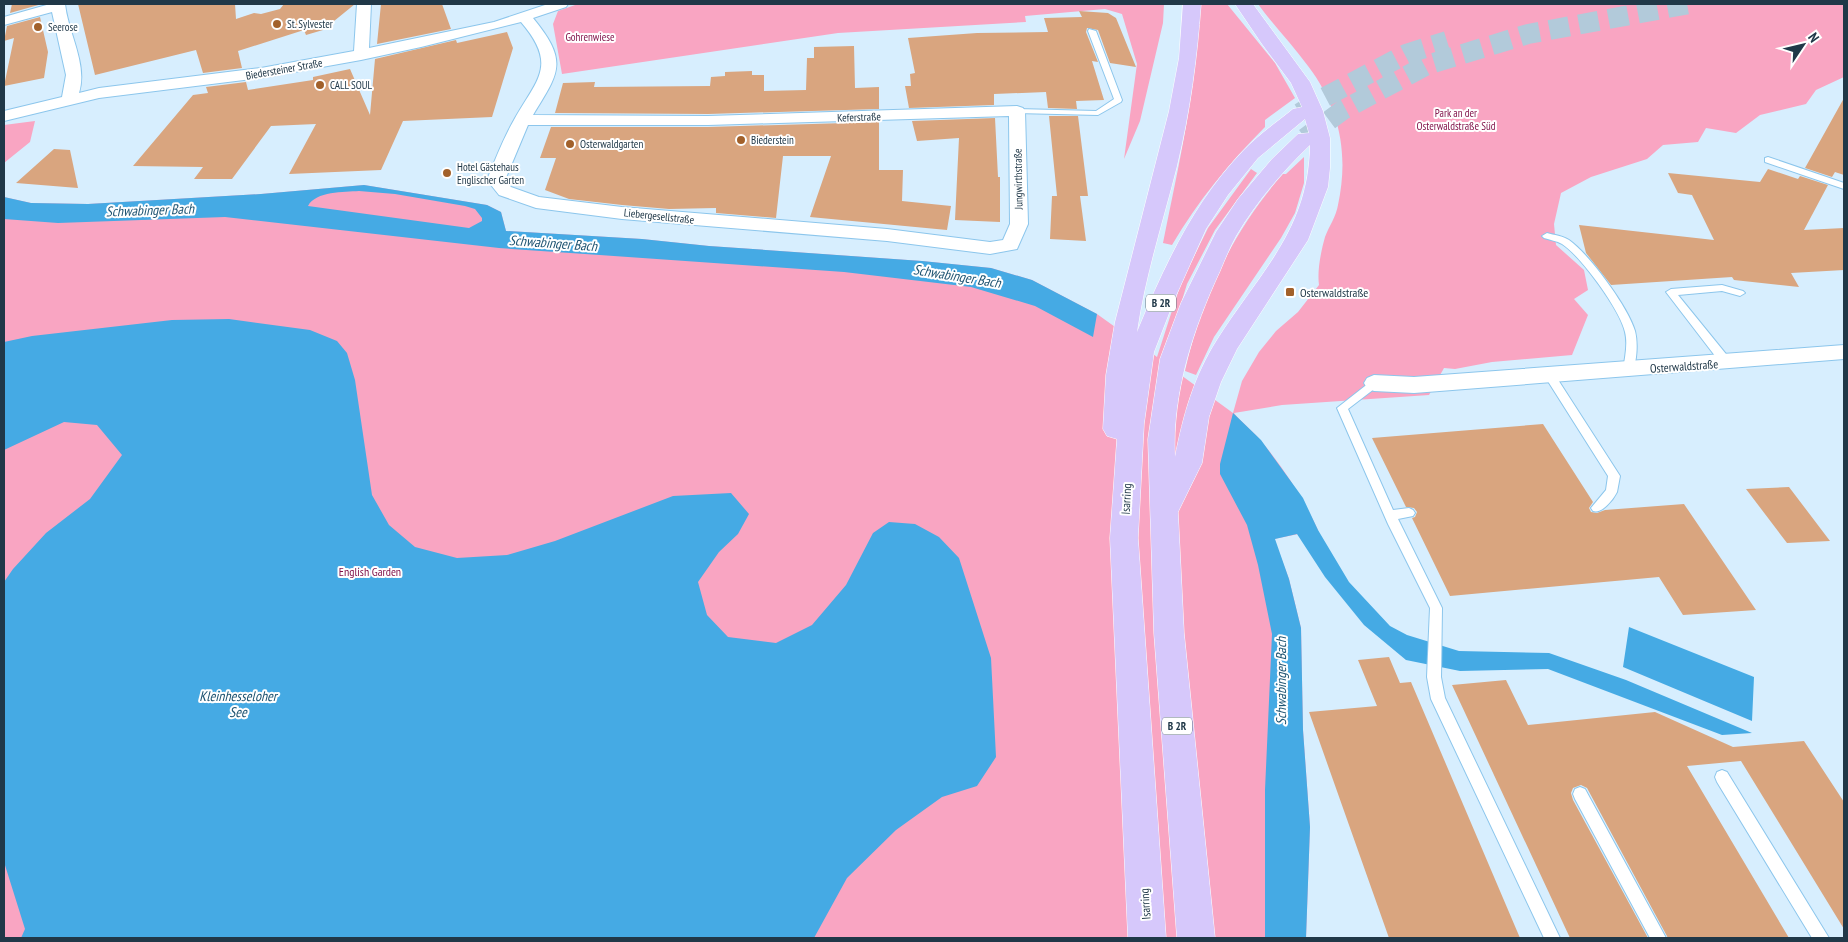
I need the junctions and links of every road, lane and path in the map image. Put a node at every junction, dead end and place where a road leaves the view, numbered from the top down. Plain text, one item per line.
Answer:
1 (364, 4) edge
2 (561, 4) edge
3 (1192, 4) edge
4 (1244, 4) edge
5 (58, 5) edge
6 (524, 17) junction
7 (4, 21) edge
8 (1092, 31) dead end
9 (361, 55) junction
10 (70, 98) junction
11 (1017, 111) junction
12 (1300, 113) tunnel mouth
13 (4, 116) edge
14 (522, 120) junction
15 (1305, 138) tunnel mouth
16 (1768, 160) dead end
17 (1844, 186) edge
18 (1547, 236) dead end
19 (1010, 244) joint
20 (1740, 293) dead end
21 (1844, 352) edge
22 (1726, 362) junction
23 (1628, 370) junction
24 (1549, 376) junction
25 (1374, 383) joint
26 (1596, 508) dead end
27 (1409, 513) dead end
28 (1163, 514) junction
29 (1390, 515) junction
30 (1124, 538) junction
31 (1722, 777) dead end
32 (1580, 794) dead end
33 (1147, 938) edge
34 (1196, 938) edge
35 (1552, 938) edge
36 (1658, 938) edge
37 (1822, 938) edge

1 - 9 street
2 - 6 street, Biedersteiner Straße
3 - 30 highway
4 - 28 highway
5 - 7 street
5 - 10 street
6 - 9 street, Biedersteiner Straße
6 - 14 street, Liebergesellstraße
8 - 11 lane, Keferstraße
9 - 10 street, Biedersteiner Straße
10 - 13 street, Biedersteiner Straße
11 - 14 street, Keferstraße
11 - 19 street, Jungwirthstraße
12 - 30 highway, Isarring / B 2R
14 - 19 street, Liebergesellstraße
15 - 28 highway, B 2R
16 - 17 lane
18 - 23 lane
20 - 22 lane
21 - 22 street, Osterwaldstraße
22 - 23 street, Osterwaldstraße
23 - 24 street, Osterwaldstraße
24 - 25 street, Osterwaldstraße
24 - 26 lane
25 - 29 lane
27 - 29 lane
28 - 34 highway, B 2R
29 - 35 lane
30 - 33 highway, Isarring / B 2R
31 - 37 lane
32 - 36 lane

